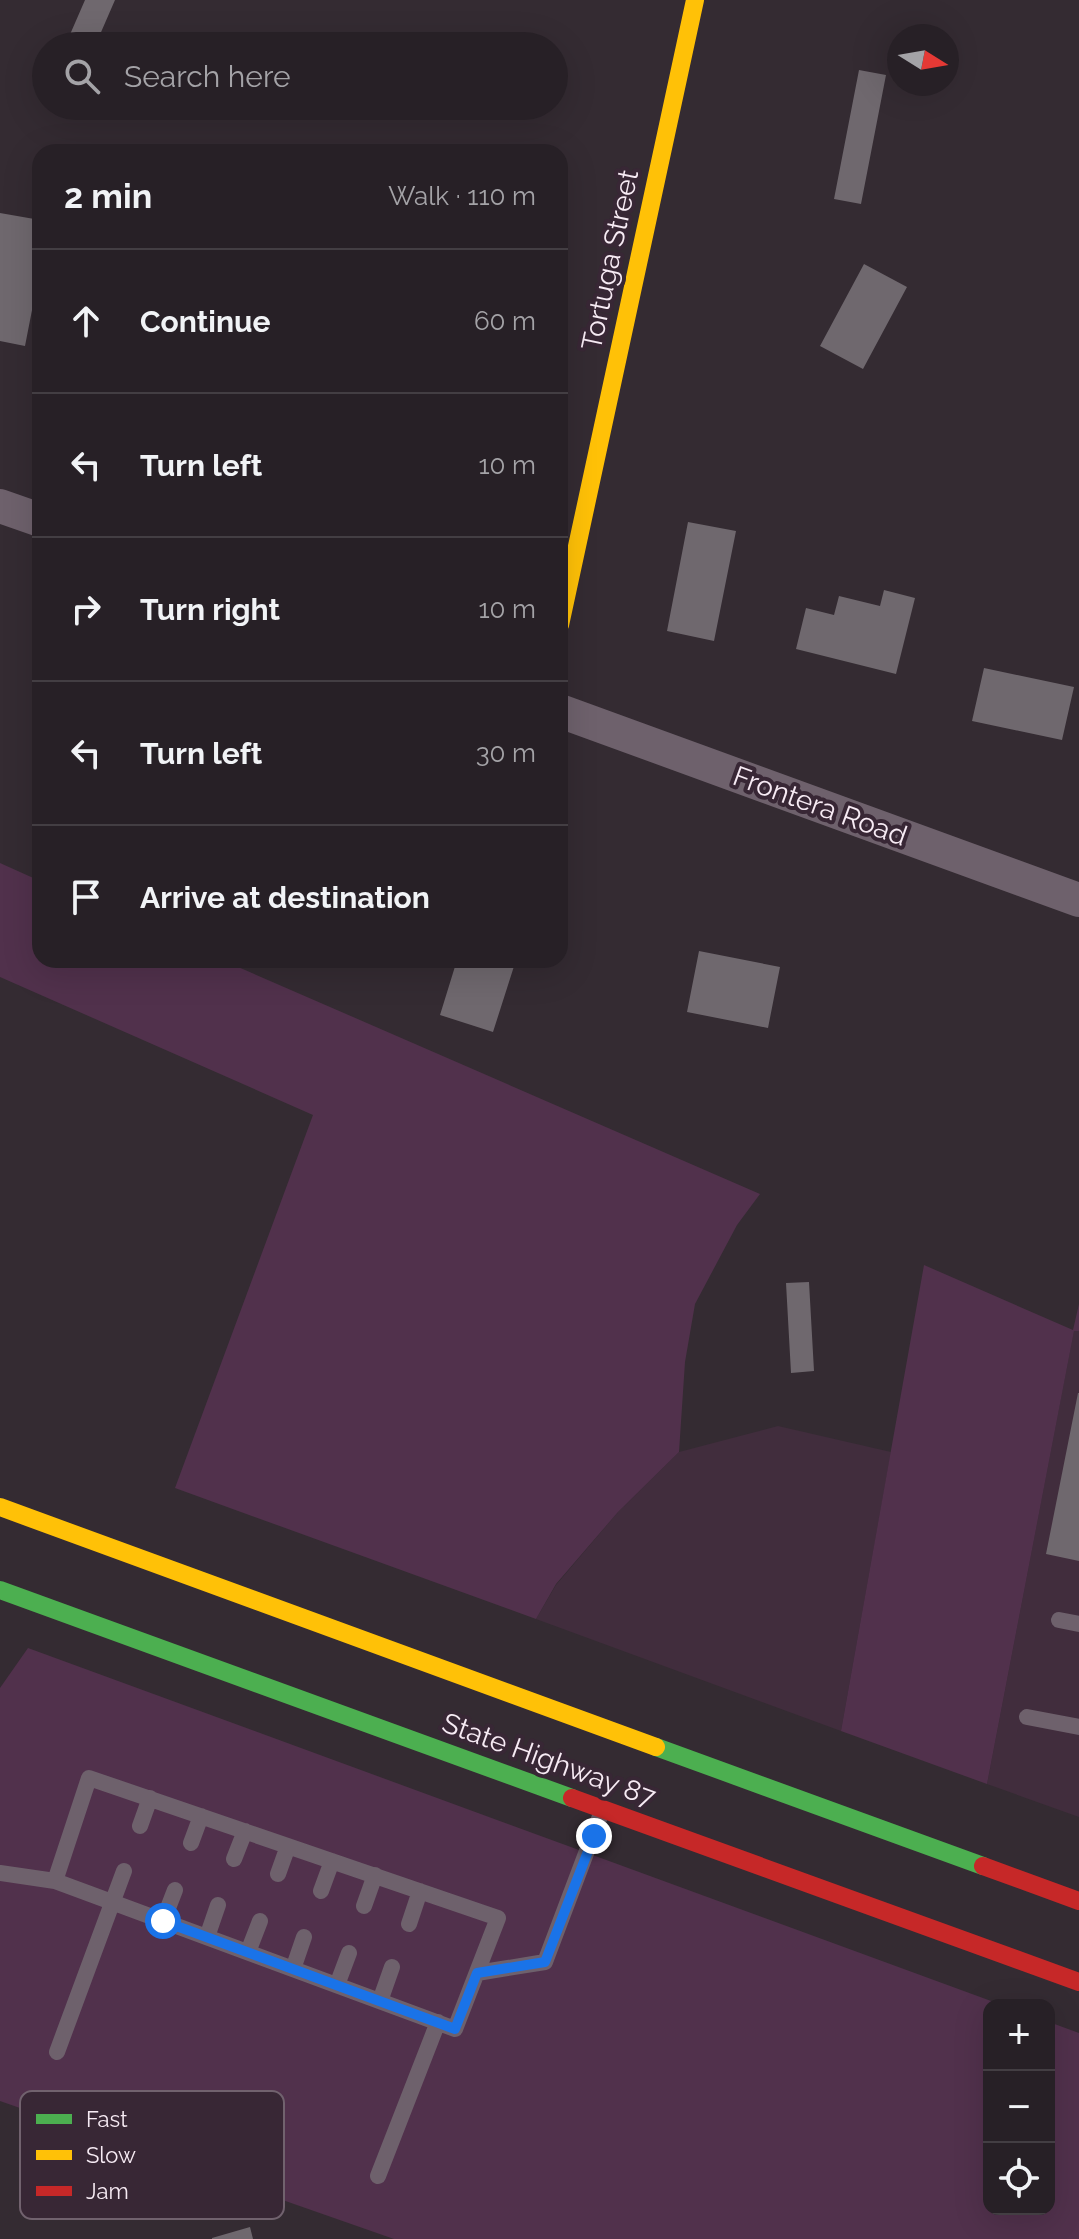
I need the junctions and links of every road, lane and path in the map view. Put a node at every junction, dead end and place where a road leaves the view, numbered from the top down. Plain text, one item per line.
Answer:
1 (695, 0) edge
2 (0, 506) edge
3 (32, 517) edge
4 (568, 588) edge
5 (568, 714) edge
6 (1079, 900) edge
7 (0, 1507) edge
8 (0, 1590) edge
9 (1059, 1620) dead end
10 (1079, 1624) edge
11 (1027, 1717) dead end
12 (1079, 1727) edge
13 (150, 1798) junction
14 (603, 1809) junction
15 (201, 1816) junction
16 (140, 1826) dead end
17 (245, 1831) junction
18 (191, 1843) dead end
19 (288, 1846) junction
20 (234, 1859) dead end
21 (332, 1861) junction
22 (124, 1871) dead end
23 (0, 1873) edge
24 (278, 1874) dead end
25 (375, 1875) junction
26 (55, 1881) junction
27 (175, 1890) dead end
28 (321, 1891) dead end
29 (420, 1891) junction
30 (1079, 1901) edge
31 (112, 1902) junction
32 (218, 1905) dead end
33 (364, 1906) dead end
34 (163, 1921) junction
35 (260, 1921) dead end
36 (409, 1924) dead end
37 (207, 1937) junction
38 (304, 1937) dead end
39 (248, 1952) junction
40 (349, 1953) dead end
41 (392, 1967) dead end
42 (293, 1969) junction
43 (1044, 1969) joint
44 (477, 1973) junction
45 (1079, 1979) edge
46 (337, 1985) junction
47 (380, 2001) junction
48 (438, 2022) junction
49 (57, 2052) dead end
50 (378, 2176) dead end

1 - 4 main road, Tortuga Street
2 - 3 street
5 - 6 street, Frontera Road
7 - 30 main road
8 - 14 main road, State Highway 87
9 - 10 lane
11 - 12 lane
13 - 15 lane
13 - 16 lane
13 - 26 lane
14 - 43 main road, State Highway 87
14 - 44 lane
15 - 17 lane
15 - 18 lane
17 - 19 lane
17 - 20 lane
19 - 21 lane
19 - 24 lane
21 - 25 lane
21 - 28 lane
22 - 31 lane
23 - 26 lane
25 - 29 lane
25 - 33 lane
26 - 31 lane
27 - 34 lane
29 - 36 lane
29 - 44 lane
31 - 34 lane
31 - 49 lane
32 - 37 lane
34 - 37 lane
35 - 39 lane
37 - 39 lane
38 - 42 lane
39 - 42 lane
40 - 46 lane
41 - 47 lane
42 - 46 lane
43 - 45 street
44 - 48 lane
46 - 47 lane
47 - 48 lane
48 - 50 lane

